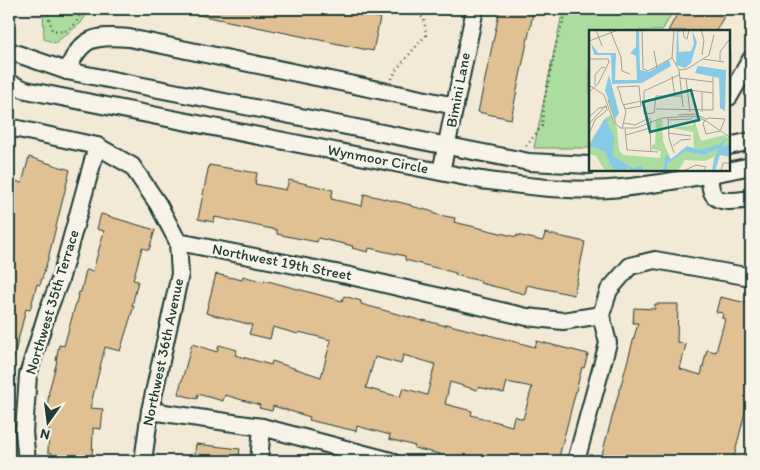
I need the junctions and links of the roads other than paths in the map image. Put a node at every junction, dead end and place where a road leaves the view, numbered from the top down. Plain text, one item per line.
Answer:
1 (474, 9) edge
2 (9, 51) edge
3 (751, 59) edge
4 (67, 71) junction
5 (9, 83) edge
6 (730, 95) edge
7 (455, 106) junction
8 (9, 127) edge
9 (751, 141) edge
10 (97, 146) junction
11 (730, 146) edge
12 (447, 147) junction
13 (589, 165) edge
14 (751, 166) edge
15 (730, 169) edge
16 (441, 172) junction
17 (709, 172) edge
18 (751, 199) edge
19 (178, 242) junction
20 (751, 278) edge
21 (601, 315) junction
22 (150, 411) junction
23 (262, 427) junction
24 (27, 461) edge
25 (142, 461) edge
26 (259, 461) edge
27 (391, 461) edge
28 (576, 461) edge

1 - 7 street, Bimini Lane
2 - 4 street, Wynmoor Circle
3 - 6 street
4 - 7 street
4 - 12 street, Wynmoor Circle
5 - 16 street, Wynmoor Circle
7 - 12 street, Bimini Lane
8 - 10 street
9 - 11 street
10 - 19 street
10 - 24 street, Northwest 35th Terrace
12 - 13 street, Wynmoor Circle
12 - 16 street, Bimini Lane
14 - 15 street, Wynmoor Circle
16 - 17 street, Wynmoor Circle
17 - 18 street
19 - 21 street, Northwest 19th Street
19 - 22 street, Northwest 36th Avenue
20 - 21 street
21 - 28 street
22 - 23 street
22 - 25 street, Northwest 36th Avenue
23 - 26 street
23 - 27 street

